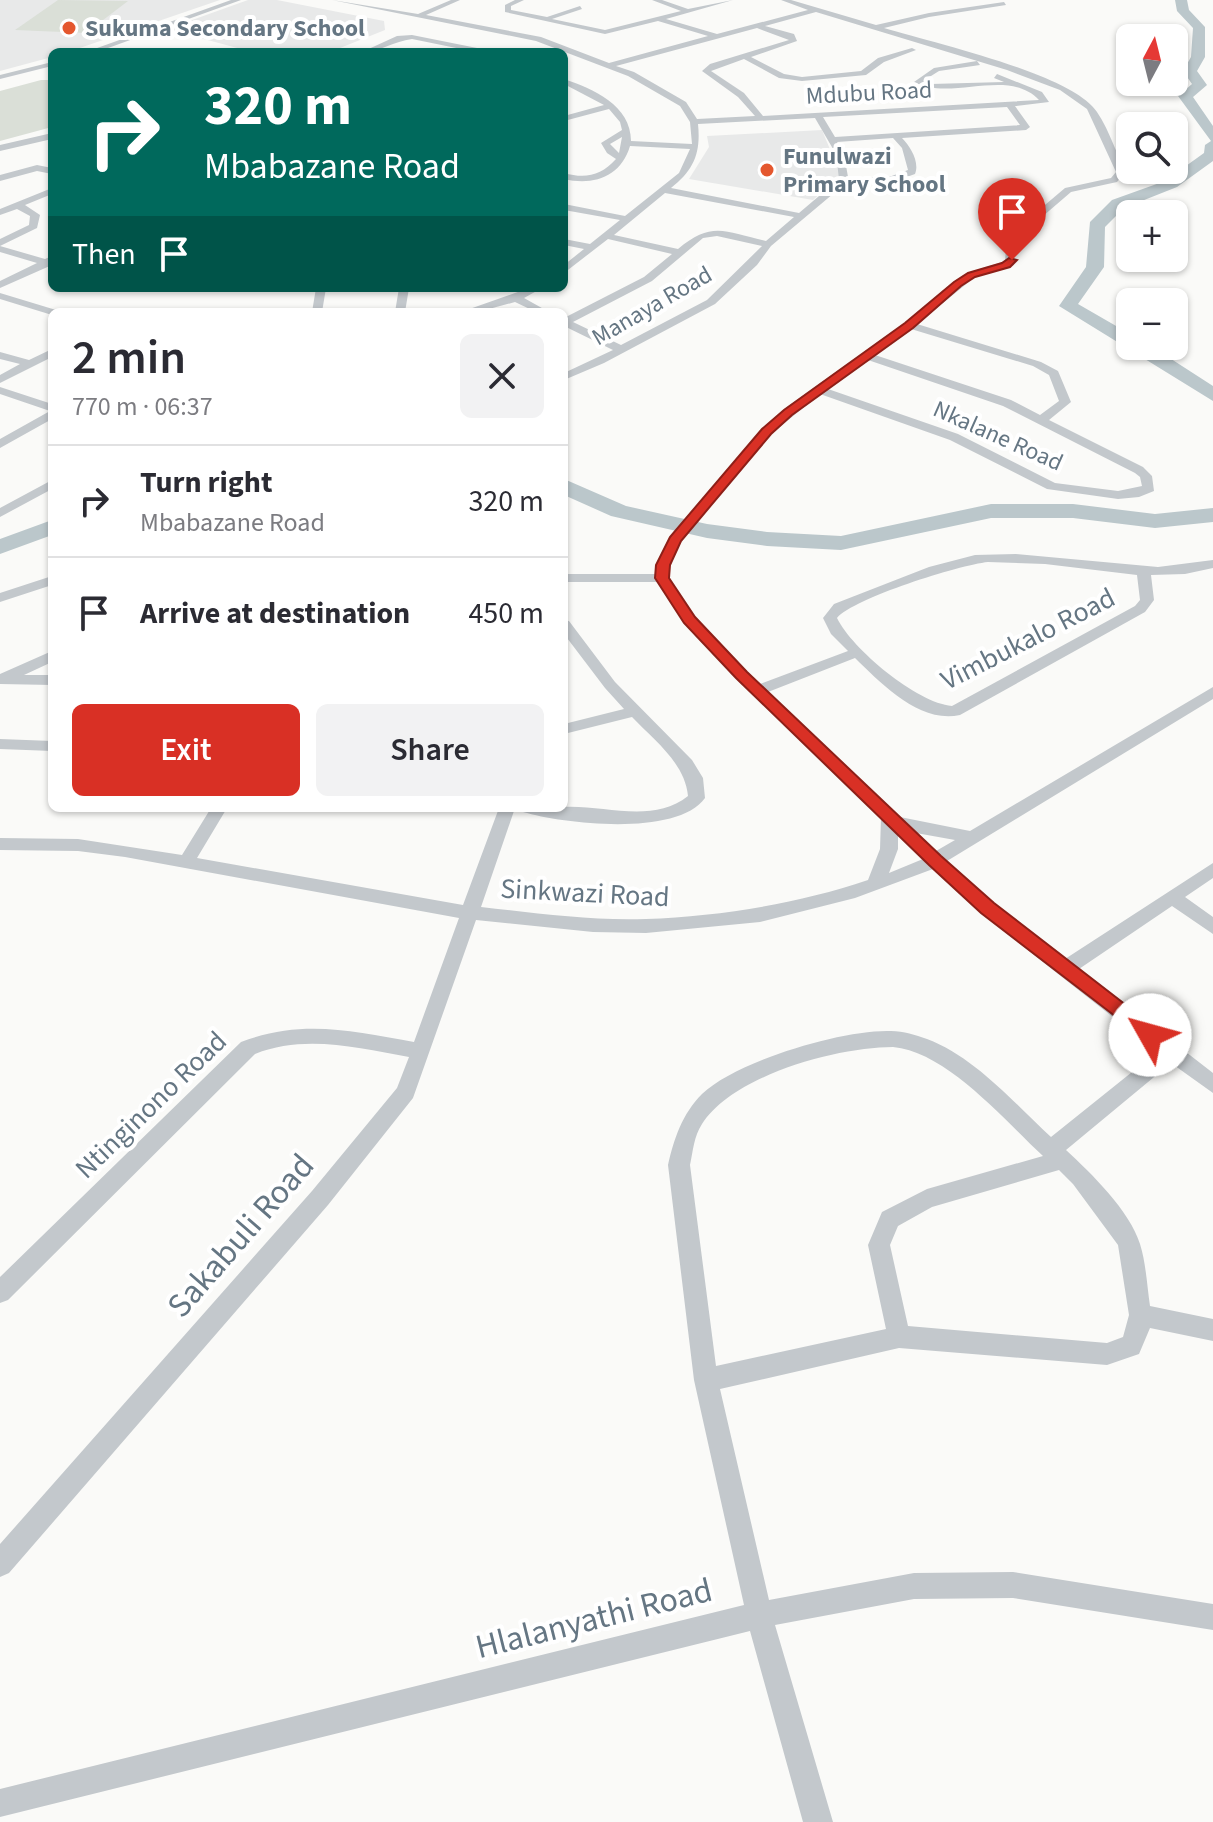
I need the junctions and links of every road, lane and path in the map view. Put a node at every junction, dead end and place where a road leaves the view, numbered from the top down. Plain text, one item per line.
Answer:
1 (238, 0) edge
2 (335, 0) edge
3 (457, 0) edge
4 (521, 0) edge
5 (655, 0) edge
6 (730, 0) edge
7 (784, 0) edge
8 (1004, 4) dead end
9 (580, 8) dead end
10 (815, 10) junction
11 (689, 11) junction
12 (419, 16) junction
13 (795, 16) junction
14 (544, 19) junction
15 (660, 19) junction
16 (810, 20) dead end
17 (535, 24) dead end
18 (759, 26) junction
19 (875, 27) junction
20 (525, 29) dead end
21 (516, 34) junction
22 (717, 37) junction
23 (452, 45) junction
24 (898, 46) dead end
25 (101, 48) edge
26 (377, 48) edge
27 (445, 48) edge
28 (467, 48) edge
29 (559, 48) edge
30 (912, 50) junction
31 (568, 51) edge
32 (927, 55) dead end
33 (587, 57) junction
34 (746, 57) junction
35 (941, 59) dead end
36 (989, 62) junction
37 (568, 63) edge
38 (956, 64) junction
39 (48, 65) edge
40 (610, 65) junction
41 (1024, 72) junction
42 (0, 77) edge
43 (1006, 79) junction
44 (568, 83) edge
45 (1018, 83) junction
46 (577, 87) junction
47 (568, 90) edge
48 (609, 106) junction
49 (1011, 106) junction
50 (818, 116) junction
51 (568, 118) edge
52 (762, 119) junction
53 (694, 122) junction
54 (627, 131) junction
55 (48, 137) edge
56 (896, 137) junction
57 (832, 140) junction
58 (628, 143) junction
59 (695, 147) junction
60 (0, 148) edge
61 (619, 157) junction
62 (48, 171) edge
63 (568, 176) edge
64 (0, 178) edge
65 (844, 180) junction
66 (665, 190) junction
67 (48, 193) edge
68 (17, 205) junction
69 (568, 209) edge
70 (0, 212) edge
71 (801, 216) junction
72 (628, 219) junction
73 (607, 236) junction
74 (568, 243) edge
75 (768, 244) junction
76 (0, 246) edge
77 (592, 248) junction
78 (678, 252) junction
79 (48, 260) edge
80 (48, 262) edge
81 (568, 267) edge
82 (0, 285) edge
83 (529, 292) edge
84 (0, 296) edge
85 (516, 298) junction
86 (480, 308) edge
87 (536, 308) edge
88 (48, 311) edge
89 (568, 320) edge
90 (568, 324) edge
91 (909, 325) junction
92 (620, 349) junction
93 (48, 354) edge
94 (0, 355) edge
95 (868, 356) junction
96 (31, 364) junction
97 (568, 375) edge
98 (0, 380) edge
99 (0, 390) edge
100 (820, 390) junction
101 (48, 409) edge
102 (48, 414) edge
103 (1043, 419) junction
104 (0, 444) edge
105 (48, 486) edge
106 (0, 513) edge
107 (1213, 564) edge
108 (1143, 571) junction
109 (568, 578) edge
110 (662, 578) junction
111 (48, 581) edge
112 (0, 598) edge
113 (570, 644) edge
114 (858, 652) junction
115 (48, 658) edge
116 (0, 679) edge
117 (48, 680) edge
118 (758, 690) junction
119 (1213, 692) edge
120 (634, 711) junction
121 (568, 728) edge
122 (0, 744) edge
123 (48, 746) edge
124 (568, 811) edge
125 (217, 812) edge
126 (506, 812) edge
127 (894, 819) junction
128 (975, 838) junction
129 (0, 844) edge
130 (935, 861) junction
131 (186, 862) junction
132 (1213, 869) edge
133 (875, 885) junction
134 (1172, 897) junction
135 (469, 913) junction
136 (1213, 927) edge
137 (1065, 969) junction
138 (422, 1051) junction
139 (1171, 1052) junction
140 (1213, 1085) edge
141 (1056, 1155) junction
142 (0, 1292) edge
143 (1140, 1315) junction
144 (1213, 1330) edge
145 (899, 1337) junction
146 (706, 1380) junction
147 (0, 1564) edge
148 (759, 1615) junction
149 (1213, 1617) edge
150 (0, 1803) edge
151 (818, 1822) edge

1 - 25 street
2 - 12 street
3 - 12 street
4 - 14 street
5 - 11 street
6 - 11 street
7 - 10 street
8 - 19 street
9 - 14 street
10 - 13 street
10 - 19 street
11 - 15 street
12 - 21 street
13 - 16 street
13 - 18 street
14 - 15 street
14 - 17 street
15 - 22 street
18 - 22 street
18 - 34 street
19 - 36 street
20 - 21 street
21 - 29 street
22 - 40 street
23 - 26 street
23 - 27 street
23 - 28 street
24 - 30 street
30 - 32 street
30 - 34 street
31 - 33 street
33 - 37 street
33 - 40 street
34 - 52 street
35 - 38 street
36 - 38 street
36 - 41 street
38 - 43 street
38 - 45 street
39 - 42 street
40 - 53 street
41 - 43 street
41 - 91 street
43 - 45 street
44 - 46 street
45 - 49 street, Mdubu Road
46 - 47 street
46 - 48 street
48 - 51 street
48 - 54 street
49 - 50 street, Mdubu Road
49 - 56 street
50 - 52 street, Mdubu Road
50 - 57 street
52 - 53 street, Mdubu Road
53 - 59 street
54 - 58 street
54 - 61 street
55 - 60 street
56 - 57 street
56 - 65 street
57 - 65 street
58 - 59 street
58 - 61 street
59 - 66 street
61 - 63 street
62 - 64 street
65 - 71 street, Manaya Road
66 - 71 street
66 - 72 street
67 - 68 street
68 - 70 street
68 - 76 street
69 - 72 street
71 - 75 street, Manaya Road
72 - 73 street
73 - 77 street
73 - 78 street
74 - 77 street
75 - 78 street
75 - 92 street, Manaya Road
76 - 79 street
77 - 81 street
78 - 89 street
80 - 82 street
83 - 85 street
84 - 88 street
85 - 86 street
85 - 87 street
90 - 92 street
91 - 95 street
91 - 103 street
92 - 97 street, Manaya Road
93 - 96 street
94 - 96 street
95 - 100 street
95 - 103 street
96 - 98 street
99 - 101 street
100 - 103 street, Nkalane Road
100 - 110 street
102 - 104 street
105 - 106 street
107 - 108 street, Vimbukalo Road
108 - 114 street, Vimbukalo Road
108 - 114 street, Vimbukalo Road
109 - 110 street
110 - 118 street
111 - 112 street
113 - 120 street
114 - 118 street
115 - 116 street
116 - 117 street
118 - 127 street
119 - 128 street, Sinkwazi Road
120 - 121 street
120 - 124 street
122 - 123 street
125 - 131 street
126 - 135 street, Sakabuli Road
127 - 128 street
127 - 130 street
127 - 133 street
128 - 130 street, Sinkwazi Road
129 - 131 street, Sinkwazi Road
130 - 133 street, Sinkwazi Road
130 - 137 street
131 - 135 street, Sinkwazi Road
132 - 134 street
133 - 135 street, Sinkwazi Road
134 - 136 street
134 - 137 street
135 - 138 street, Sakabuli Road
137 - 139 street
138 - 142 street, Ntinginono Road
138 - 147 street, Sakabuli Road
139 - 140 street
139 - 141 street
141 - 143 street
141 - 145 street
141 - 146 street
143 - 144 street
143 - 145 street
145 - 146 street
146 - 148 street
148 - 149 street, Hlalanyathi Road
148 - 150 street, Hlalanyathi Road
148 - 151 street

